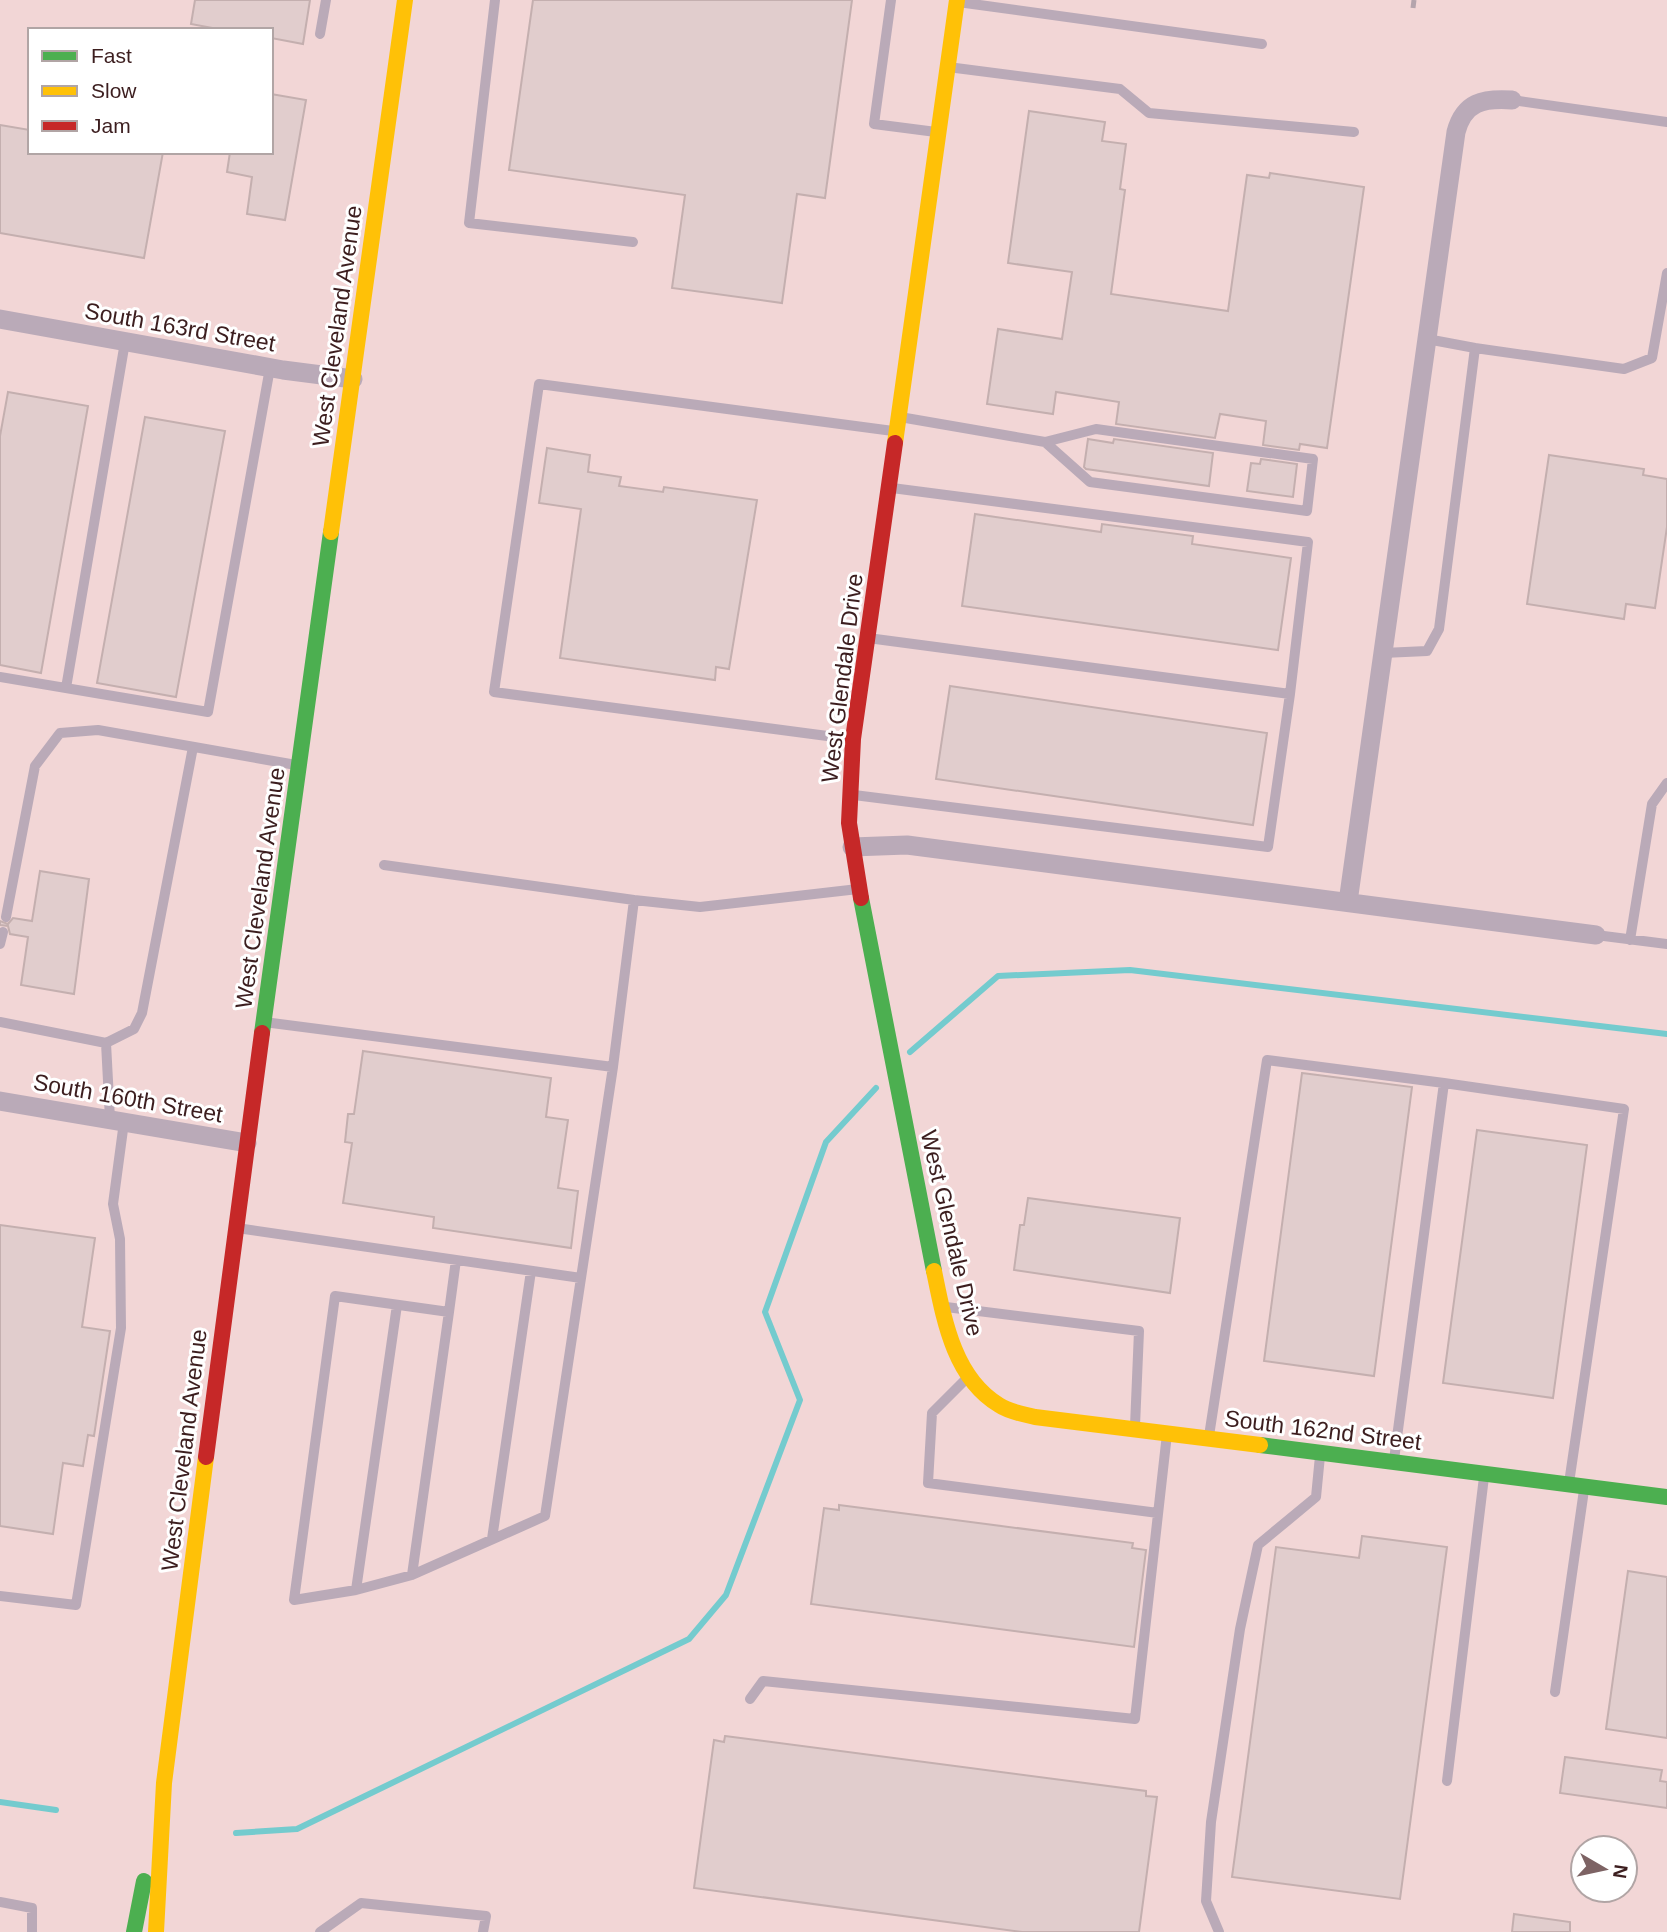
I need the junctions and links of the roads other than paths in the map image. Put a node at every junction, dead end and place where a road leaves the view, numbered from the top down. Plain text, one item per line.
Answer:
1 (326, 0) edge
2 (405, 0) edge
3 (495, 0) edge
4 (891, 0) edge
5 (957, 1) edge
6 (320, 34) dead end
7 (1262, 44) dead end
8 (948, 66) junction
9 (1512, 100) joint
10 (1667, 122) edge
11 (1354, 132) dead end
12 (939, 133) junction
13 (633, 242) dead end
14 (1667, 273) edge
15 (0, 319) edge
16 (1427, 339) junction
17 (125, 342) junction
18 (1475, 348) junction
19 (270, 368) junction
20 (353, 379) junction
21 (898, 424) junction
22 (1045, 442) junction
23 (890, 488) junction
24 (868, 638) junction
25 (1383, 653) junction
26 (0, 677) edge
27 (66, 688) junction
28 (1290, 694) junction
29 (853, 739) junction
30 (193, 747) junction
31 (299, 766) junction
32 (1667, 783) edge
33 (850, 794) junction
34 (852, 847) junction
35 (384, 865) dead end
36 (859, 889) junction
37 (634, 900) junction
38 (1348, 902) junction
39 (6, 917) dead end
40 (3, 932) dead end
41 (1596, 936) joint
42 (1630, 940) junction
43 (0, 944) edge
44 (1667, 944) edge
45 (0, 1022) edge
46 (264, 1022) junction
47 (106, 1043) junction
48 (613, 1067) junction
49 (1444, 1083) junction
50 (0, 1101) edge
51 (117, 1121) junction
52 (247, 1143) junction
53 (236, 1228) junction
54 (456, 1260) junction
55 (531, 1271) junction
56 (581, 1278) junction
57 (397, 1305) junction
58 (941, 1307) junction
59 (449, 1312) junction
60 (968, 1377) junction
61 (979, 1391) joint
62 (1135, 1430) junction
63 (1167, 1434) junction
64 (1209, 1439) junction
65 (1321, 1453) junction
66 (1394, 1462) junction
67 (1484, 1473) junction
68 (1577, 1485) junction
69 (1667, 1497) edge
70 (1158, 1513) junction
71 (492, 1539) junction
72 (412, 1575) junction
73 (356, 1590) junction
74 (0, 1596) edge
75 (1555, 1692) dead end
76 (750, 1699) dead end
77 (1447, 1781) dead end
78 (164, 1783) junction
79 (0, 1902) edge
80 (32, 1932) edge
81 (134, 1932) edge
82 (156, 1932) edge
83 (320, 1932) edge
84 (484, 1932) edge
85 (1219, 1932) edge

1 - 6 lane
2 - 20 street, West Cleveland Avenue
3 - 13 lane
4 - 12 lane
5 - 7 lane
5 - 8 street, West Glendale Drive
8 - 11 lane
8 - 12 street, West Glendale Drive
9 - 10 lane
9 - 16 street
12 - 21 street, West Glendale Drive
14 - 18 lane
15 - 17 street, South 163rd Street
16 - 18 lane
16 - 25 street
17 - 19 street, South 163rd Street
17 - 27 lane
18 - 25 lane
19 - 20 street, South 163rd Street
19 - 27 lane
20 - 31 street, West Cleveland Avenue
21 - 22 lane
21 - 23 street, West Glendale Drive
21 - 29 lane
22 - 22 lane
23 - 24 street, West Glendale Drive
23 - 28 lane
24 - 28 lane
24 - 29 street, West Glendale Drive
25 - 38 street
26 - 27 lane
28 - 33 lane
29 - 33 street, West Glendale Drive
30 - 31 lane
30 - 39 lane
30 - 47 lane
31 - 46 street, West Cleveland Avenue
32 - 42 lane
33 - 34 street, West Glendale Drive
34 - 36 street, West Glendale Drive
34 - 38 street
35 - 37 lane
36 - 37 lane
36 - 58 street, West Glendale Drive
37 - 48 lane
38 - 41 street
40 - 43 lane
41 - 42 lane
42 - 44 lane
45 - 47 lane
46 - 48 lane
46 - 52 street, West Cleveland Avenue
47 - 51 lane
48 - 56 lane
49 - 64 lane
49 - 66 lane
49 - 68 lane
50 - 51 street, South 160th Street
51 - 52 street, South 160th Street
51 - 74 lane
52 - 53 street, West Cleveland Avenue
53 - 54 lane
53 - 78 street, West Cleveland Avenue
54 - 55 lane
54 - 59 lane
55 - 56 lane
55 - 71 lane
56 - 71 lane
57 - 59 lane
57 - 73 lane
57 - 73 lane
58 - 60 street, West Glendale Drive
58 - 62 lane
59 - 72 lane
60 - 61 street, West Glendale Drive
60 - 70 lane
61 - 62 street, South 162nd Street
62 - 63 street, South 162nd Street
63 - 64 street, South 162nd Street
63 - 70 lane
64 - 65 street, South 162nd Street
65 - 66 street, South 162nd Street
65 - 85 lane
66 - 67 street, South 162nd Street
67 - 68 street, South 162nd Street
67 - 77 lane
68 - 69 street, South 162nd Street
68 - 75 lane
70 - 76 lane
71 - 72 lane
72 - 73 lane
78 - 81 street, West Cleveland Avenue
78 - 82 street, West Cleveland Avenue
79 - 80 lane
83 - 84 lane

